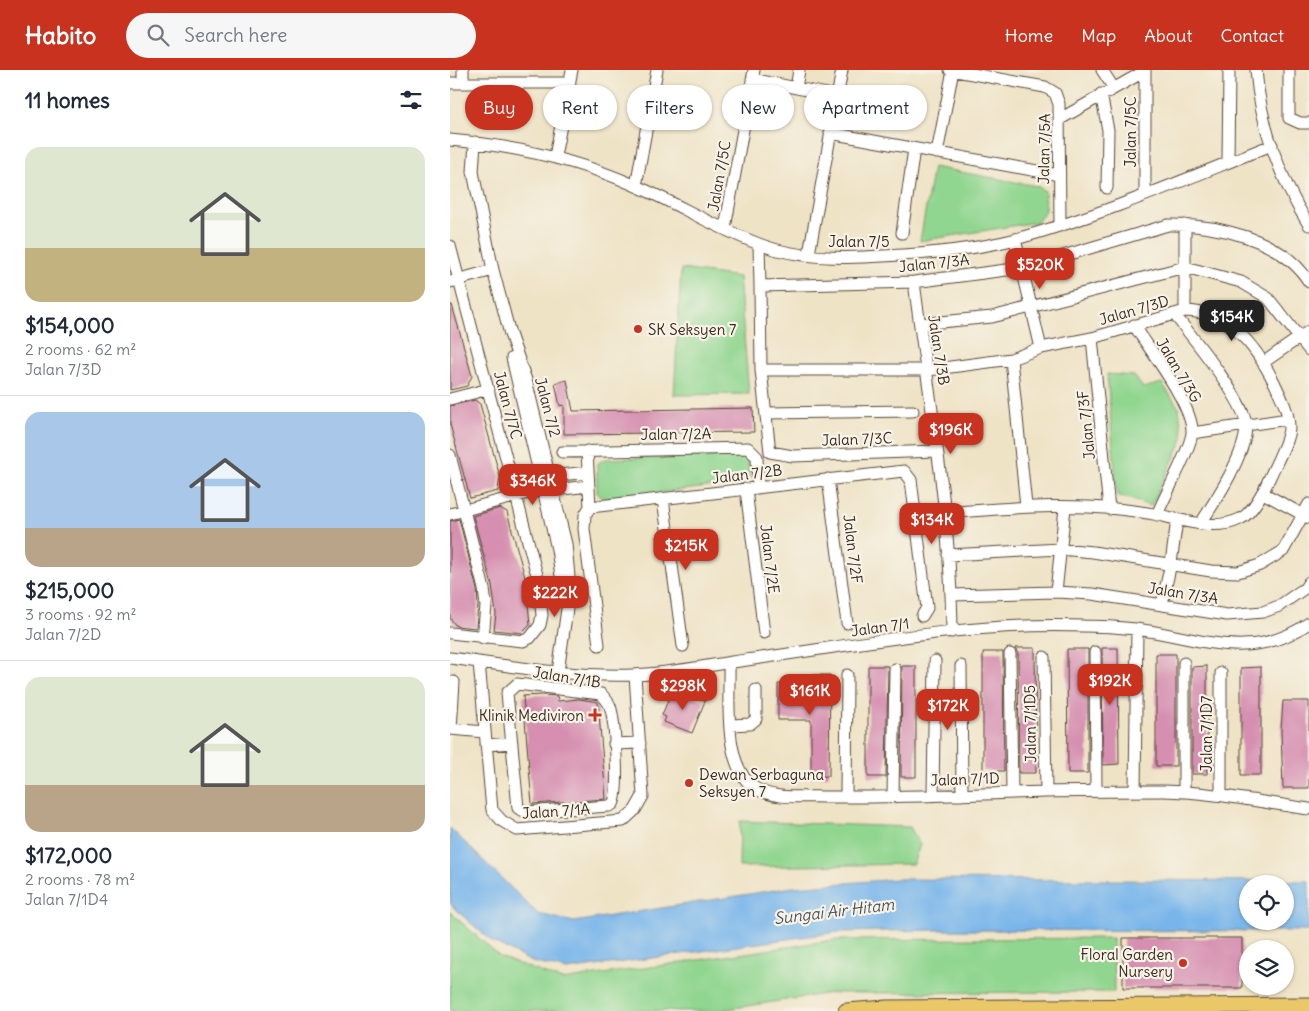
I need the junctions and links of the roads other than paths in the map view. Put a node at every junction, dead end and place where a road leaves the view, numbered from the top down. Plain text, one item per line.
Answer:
1 (463, 70) edge
2 (572, 70) edge
3 (657, 70) edge
4 (799, 70) edge
5 (842, 70) edge
6 (952, 70) edge
7 (1102, 70) edge
8 (1145, 70) edge
9 (1229, 70) edge
10 (1256, 70) edge
11 (1289, 70) edge
12 (753, 75) edge
13 (450, 83) edge
14 (463, 83) junction
15 (570, 83) junction
16 (839, 85) edge
17 (1113, 87) junction
18 (796, 88) junction
19 (804, 90) edge
20 (1101, 94) junction
21 (1060, 119) junction
22 (1309, 123) edge
23 (831, 130) edge
24 (830, 133) junction
25 (450, 140) edge
26 (476, 142) junction
27 (1272, 145) junction
28 (914, 148) junction
29 (937, 153) junction
30 (555, 156) junction
31 (1228, 162) junction
32 (1059, 175) junction
33 (636, 186) junction
34 (1107, 188) dead end
35 (1144, 194) junction
36 (1060, 225) junction
37 (1185, 225) junction
38 (1309, 225) edge
39 (725, 228) junction
40 (902, 233) dead end
41 (1015, 239) junction
42 (759, 244) junction
43 (450, 246) edge
44 (809, 254) junction
45 (1185, 267) junction
46 (1022, 268) junction
47 (493, 270) junction
48 (455, 281) edge
49 (914, 282) junction
50 (1309, 282) edge
51 (760, 286) junction
52 (1030, 308) junction
53 (1179, 313) junction
54 (920, 324) junction
55 (1134, 325) junction
56 (510, 334) junction
57 (1305, 334) edge
58 (1092, 338) junction
59 (1041, 348) junction
60 (1309, 350) edge
61 (1012, 359) junction
62 (1264, 362) junction
63 (762, 370) junction
64 (928, 370) junction
65 (489, 389) junction
66 (450, 399) edge
67 (913, 411) dead end
68 (766, 413) junction
69 (1288, 419) junction
70 (1247, 425) junction
71 (1192, 433) junction
72 (587, 451) junction
73 (937, 451) junction
74 (562, 452) dead end
75 (450, 455) edge
76 (588, 472) junction
77 (551, 476) junction
78 (828, 479) junction
79 (589, 486) junction
80 (758, 488) junction
81 (548, 490) junction
82 (746, 490) junction
83 (1263, 493) junction
84 (517, 496) junction
85 (663, 499) junction
86 (1026, 506) junction
87 (590, 507) junction
88 (1065, 508) junction
89 (1109, 509) junction
90 (465, 510) junction
91 (1307, 512) edge
92 (944, 513) junction
93 (450, 514) edge
94 (1157, 515) junction
95 (1177, 520) junction
96 (1201, 523) junction
97 (1060, 550) junction
98 (948, 555) junction
99 (1171, 563) junction
100 (1309, 582) edge
101 (1056, 592) junction
102 (952, 596) junction
103 (1162, 604) junction
104 (922, 616) dead end
105 (847, 623) dead end
106 (1309, 623) edge
107 (1137, 629) junction
108 (952, 632) junction
109 (450, 633) edge
110 (764, 633) dead end
111 (483, 638) junction
112 (599, 645) dead end
113 (683, 646) dead end
114 (1095, 652) dead end
115 (1010, 654) dead end
116 (1044, 657) dead end
117 (450, 658) edge
118 (935, 661) dead end
119 (479, 662) junction
120 (1184, 662) dead end
121 (729, 663) junction
122 (961, 666) dead end
123 (895, 669) dead end
124 (558, 672) junction
125 (1221, 673) dead end
126 (635, 675) junction
127 (847, 675) dead end
128 (450, 682) edge
129 (756, 690) dead end
130 (731, 725) junction
131 (450, 729) edge
132 (485, 732) junction
133 (512, 743) junction
134 (640, 743) junction
135 (614, 744) junction
136 (486, 745) junction
137 (1096, 791) junction
138 (1135, 791) junction
139 (1046, 792) junction
140 (1184, 792) junction
141 (1012, 793) junction
142 (962, 795) junction
143 (1221, 795) junction
144 (933, 796) junction
145 (846, 797) junction
146 (892, 797) junction
147 (1309, 809) edge
148 (1309, 1005) edge
149 (846, 1011) edge

1 - 14 street
2 - 15 street
3 - 33 street
4 - 18 street
5 - 16 street
6 - 21 street, Jalan 7/5A
6 - 29 street
7 - 17 street
8 - 17 street
8 - 35 street, Jalan 7/5C
9 - 31 street
10 - 27 street
11 - 22 street
12 - 18 street
12 - 39 street, Jalan 7/5C
13 - 14 street
14 - 15 street
15 - 30 street
17 - 20 street
18 - 19 street
20 - 21 street
20 - 34 street
21 - 32 street, Jalan 7/5A
23 - 24 street
24 - 28 street
24 - 44 street
25 - 26 street, Jalan 7/5
26 - 30 street, Jalan 7/5
26 - 47 street, Jalan 7/2
27 - 31 street, Jalan 7/5
27 - 38 street
28 - 29 street
28 - 40 street
29 - 32 street
30 - 33 street, Jalan 7/5
31 - 35 street, Jalan 7/5
32 - 36 street, Jalan 7/5A
33 - 39 street, Jalan 7/5
35 - 36 street, Jalan 7/5
36 - 41 street, Jalan 7/5
37 - 45 street
37 - 46 street, Jalan 7/3A
37 - 50 street, Jalan 7/3A
39 - 42 street, Jalan 7/5
41 - 44 street, Jalan 7/5
41 - 46 street
42 - 44 street, Jalan 7/5
42 - 51 street
43 - 48 street, Jalan 7/7C
45 - 52 street
45 - 53 street
45 - 57 street
46 - 49 street, Jalan 7/3A
46 - 52 street
47 - 48 street
47 - 56 street, Jalan 7/2
48 - 65 street, Jalan 7/7C
49 - 51 street, Jalan 7/3A
49 - 54 street, Jalan 7/3B
51 - 63 street
52 - 54 street
52 - 59 street
53 - 55 street, Jalan 7/3D
53 - 62 street, Jalan 7/3D
53 - 70 street
54 - 64 street, Jalan 7/3B
55 - 58 street, Jalan 7/3D
55 - 71 street, Jalan 7/3G
56 - 77 street, Jalan 7/2
56 - 81 street, Jalan 7/2
57 - 60 street
57 - 62 street
58 - 59 street, Jalan 7/3D
58 - 89 street, Jalan 7/3F
59 - 61 street, Jalan 7/3D
61 - 64 street, Jalan 7/3D
61 - 86 street
62 - 69 street, Jalan 7/3D
63 - 64 street, Jalan 7/3D
63 - 68 street
64 - 73 street, Jalan 7/3B
65 - 66 street
65 - 84 street, Jalan 7/7C
67 - 68 street
68 - 73 street, Jalan 7/3C
69 - 70 street
69 - 83 street, Jalan 7/3D
70 - 71 street
70 - 96 street
71 - 94 street
72 - 74 street, Jalan 7/2A
72 - 76 street
72 - 80 street, Jalan 7/2A
73 - 92 street, Jalan 7/3B
75 - 90 street
76 - 77 street
76 - 79 street
77 - 81 street, Jalan 7/2
78 - 80 street, Jalan 7/2B
78 - 104 street, Jalan 7/2B
78 - 105 street, Jalan 7/2F
79 - 81 street
79 - 87 street
80 - 82 street, Jalan 7/2B
81 - 84 street
81 - 124 street, Jalan 7/2
82 - 85 street, Jalan 7/2B
82 - 110 street, Jalan 7/2E
83 - 91 street
83 - 96 street, Jalan 7/3D
84 - 90 street
84 - 111 street, Jalan 7/7C
85 - 87 street, Jalan 7/2B
85 - 113 street
86 - 88 street, Jalan 7/3D
86 - 92 street, Jalan 7/3D
87 - 112 street
88 - 89 street, Jalan 7/3D
88 - 97 street
89 - 94 street, Jalan 7/3D
90 - 93 street
90 - 111 street
91 - 99 street
92 - 98 street, Jalan 7/3B
94 - 95 street, Jalan 7/3D
95 - 96 street, Jalan 7/3D
95 - 99 street
97 - 98 street
97 - 99 street
97 - 101 street
98 - 102 street, Jalan 7/3B
99 - 103 street
100 - 103 street, Jalan 7/3A
101 - 102 street, Jalan 7/3A
101 - 103 street, Jalan 7/3A
102 - 108 street, Jalan 7/3B
106 - 107 street, Jalan 7/1
107 - 108 street, Jalan 7/1
107 - 138 street
108 - 121 street, Jalan 7/1
109 - 111 street, Jalan 7/7C
114 - 137 street
115 - 141 street
116 - 139 street, Jalan 7/1D5
117 - 119 street, Jalan 7/1
118 - 144 street
119 - 124 street, Jalan 7/1
119 - 132 street, Jalan 7/1A
120 - 140 street
121 - 126 street, Jalan 7/1
121 - 130 street, Jalan 7/1D
122 - 142 street
123 - 146 street
124 - 126 street, Jalan 7/1
125 - 143 street, Jalan 7/1D7
126 - 134 street, Jalan 7/1A
127 - 145 street
128 - 131 street
129 - 130 street
130 - 145 street, Jalan 7/1D
131 - 132 street
132 - 136 street, Jalan 7/1A
133 - 135 street, Jalan 7/1B
133 - 135 street, Jalan 7/1B
133 - 136 street
134 - 135 street
134 - 136 street, Jalan 7/1A
137 - 138 street, Jalan 7/1D
137 - 139 street, Jalan 7/1D
138 - 140 street, Jalan 7/1D
139 - 141 street, Jalan 7/1D
140 - 143 street, Jalan 7/1D
141 - 142 street, Jalan 7/1D
142 - 144 street, Jalan 7/1D
143 - 147 street, Jalan 7/1D
144 - 146 street, Jalan 7/1D
145 - 146 street, Jalan 7/1D
148 - 149 main road

